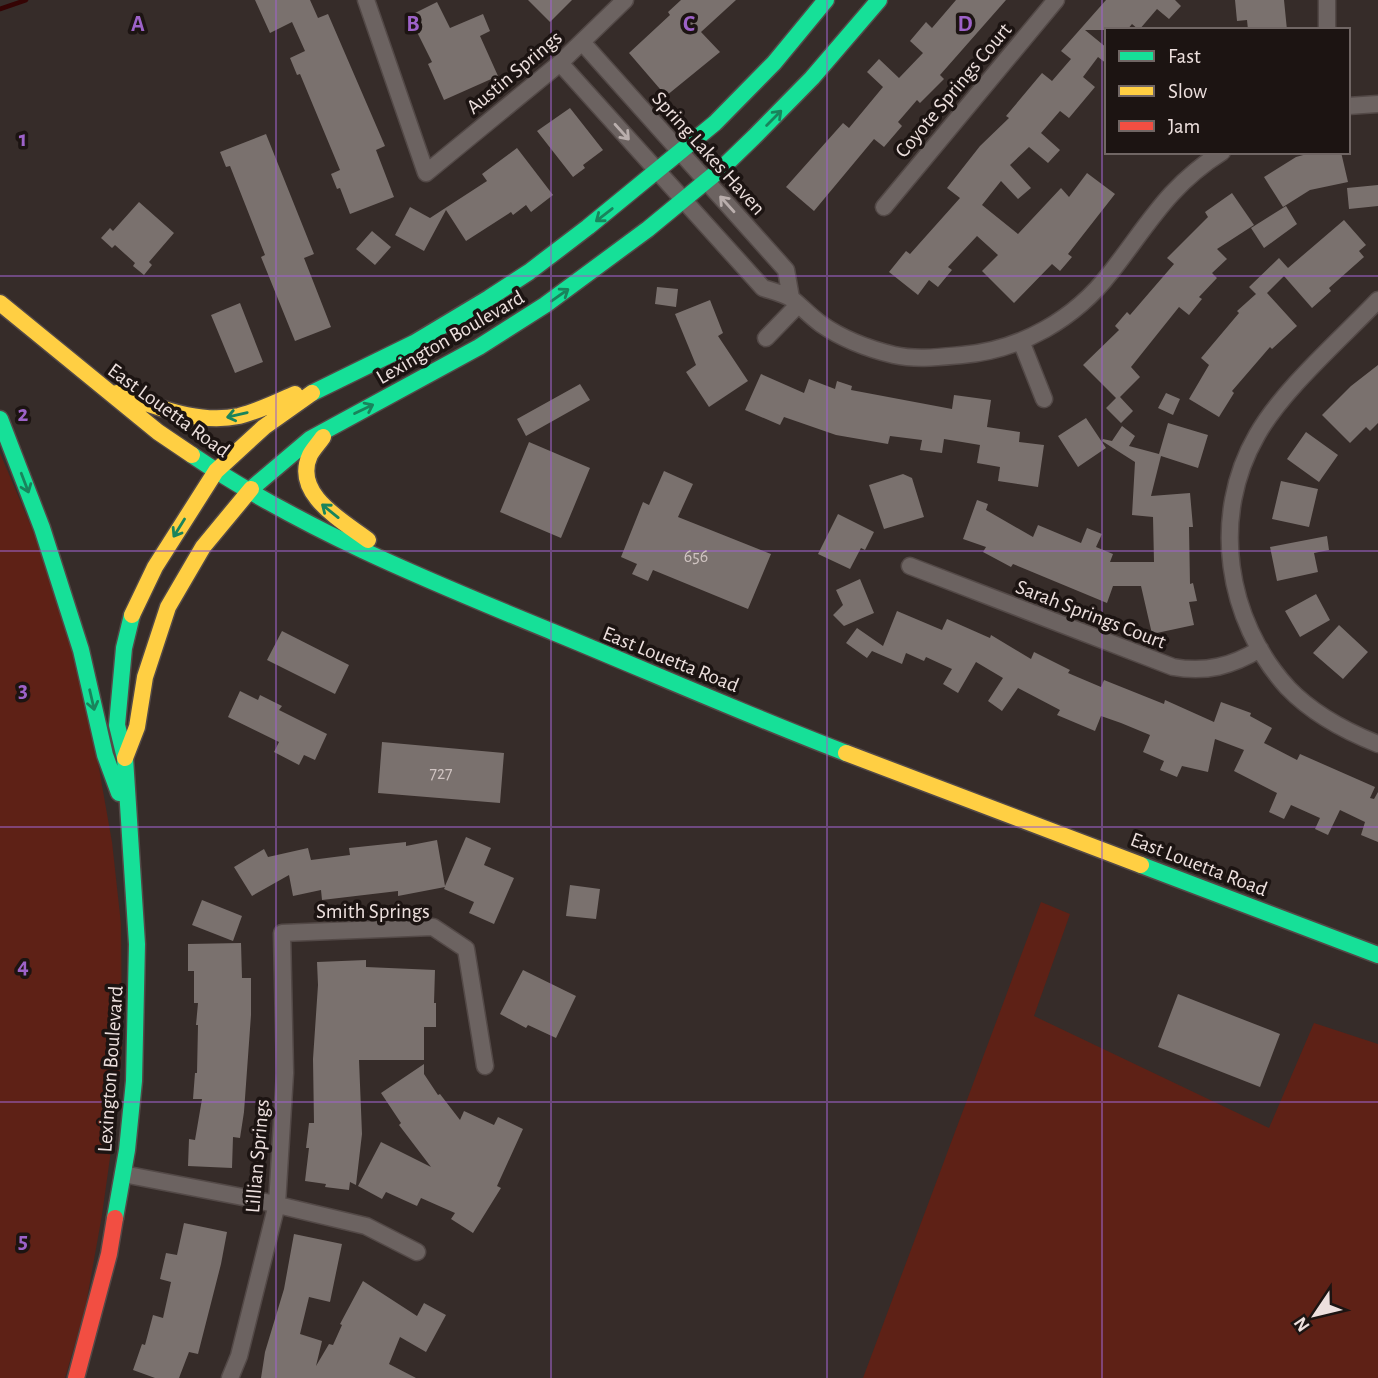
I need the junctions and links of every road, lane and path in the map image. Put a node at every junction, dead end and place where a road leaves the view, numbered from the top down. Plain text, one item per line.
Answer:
1 (366, 0) edge
2 (625, 0) edge
3 (826, 0) edge
4 (879, 0) edge
5 (1056, 0) edge
6 (1328, 0) edge
7 (1327, 28) edge
8 (582, 42) junction
9 (560, 63) junction
10 (626, 92) junction
11 (1378, 104) edge
12 (1350, 106) edge
13 (605, 113) junction
14 (680, 152) junction
15 (1219, 154) edge
16 (657, 171) junction
17 (706, 181) junction
18 (682, 201) junction
19 (884, 207) dead end
20 (758, 239) junction
21 (737, 261) junction
22 (1378, 300) edge
23 (794, 301) junction
24 (0, 303) edge
25 (766, 338) dead end
26 (1021, 341) junction
27 (104, 388) junction
28 (320, 388) junction
29 (1044, 399) dead end
30 (0, 419) edge
31 (338, 422) junction
32 (216, 471) junction
33 (249, 491) junction
34 (910, 566) dead end
35 (404, 568) junction
36 (1260, 649) junction
37 (1378, 744) edge
38 (125, 758) junction
39 (129, 819) junction
40 (282, 933) joint
41 (1378, 955) edge
42 (485, 1066) dead end
43 (123, 1174) junction
44 (277, 1205) junction
45 (417, 1252) dead end
46 (76, 1378) edge
47 (230, 1378) edge

1 - 9 street, Austin Springs
2 - 8 street, Austin Springs
3 - 14 main road, Lexington Boulevard
17 -> 4 main road, Lexington Boulevard
5 - 19 street, Coyote Springs Court
6 - 7 street
8 - 9 street, Austin Springs
8 - 10 street, Spring Lakes Haven
9 - 13 street
10 - 13 street
10 - 14 street, Spring Lakes Haven
11 - 12 street
13 -> 16 street
14 - 16 main road, Lexington Boulevard
14 - 17 street, Spring Lakes Haven
15 - 26 street
16 - 18 street
16 -> 28 main road, Lexington Boulevard
17 - 18 main road, Lexington Boulevard
20 -> 17 street, Spring Lakes Haven
18 - 21 street
31 -> 18 main road, Lexington Boulevard
20 - 21 street
20 - 23 street, Spring Lakes Haven
21 - 23 street
22 - 36 street
23 - 25 street
23 - 26 street
24 - 27 main road, East Louetta Road
26 - 29 street
28 -> 27 main road
27 - 32 main road, East Louetta Road
28 - 32 main road, Lexington Boulevard
30 -> 39 main road
31 - 33 main road, Lexington Boulevard
35 -> 31 main road
32 - 33 main road, East Louetta Road
32 -> 38 main road, Lexington Boulevard
33 - 35 main road, East Louetta Road
33 - 38 main road, Lexington Boulevard
34 - 36 street, Sarah Springs Court
35 - 41 main road, East Louetta Road
36 - 37 street
38 - 39 main road, Lexington Boulevard
39 - 43 main road, Lexington Boulevard
40 - 42 street, Smith Springs
40 - 44 street, Lillian Springs
43 - 44 street
43 - 46 main road, Lexington Boulevard
44 - 45 street
44 - 47 street, Lillian Springs

